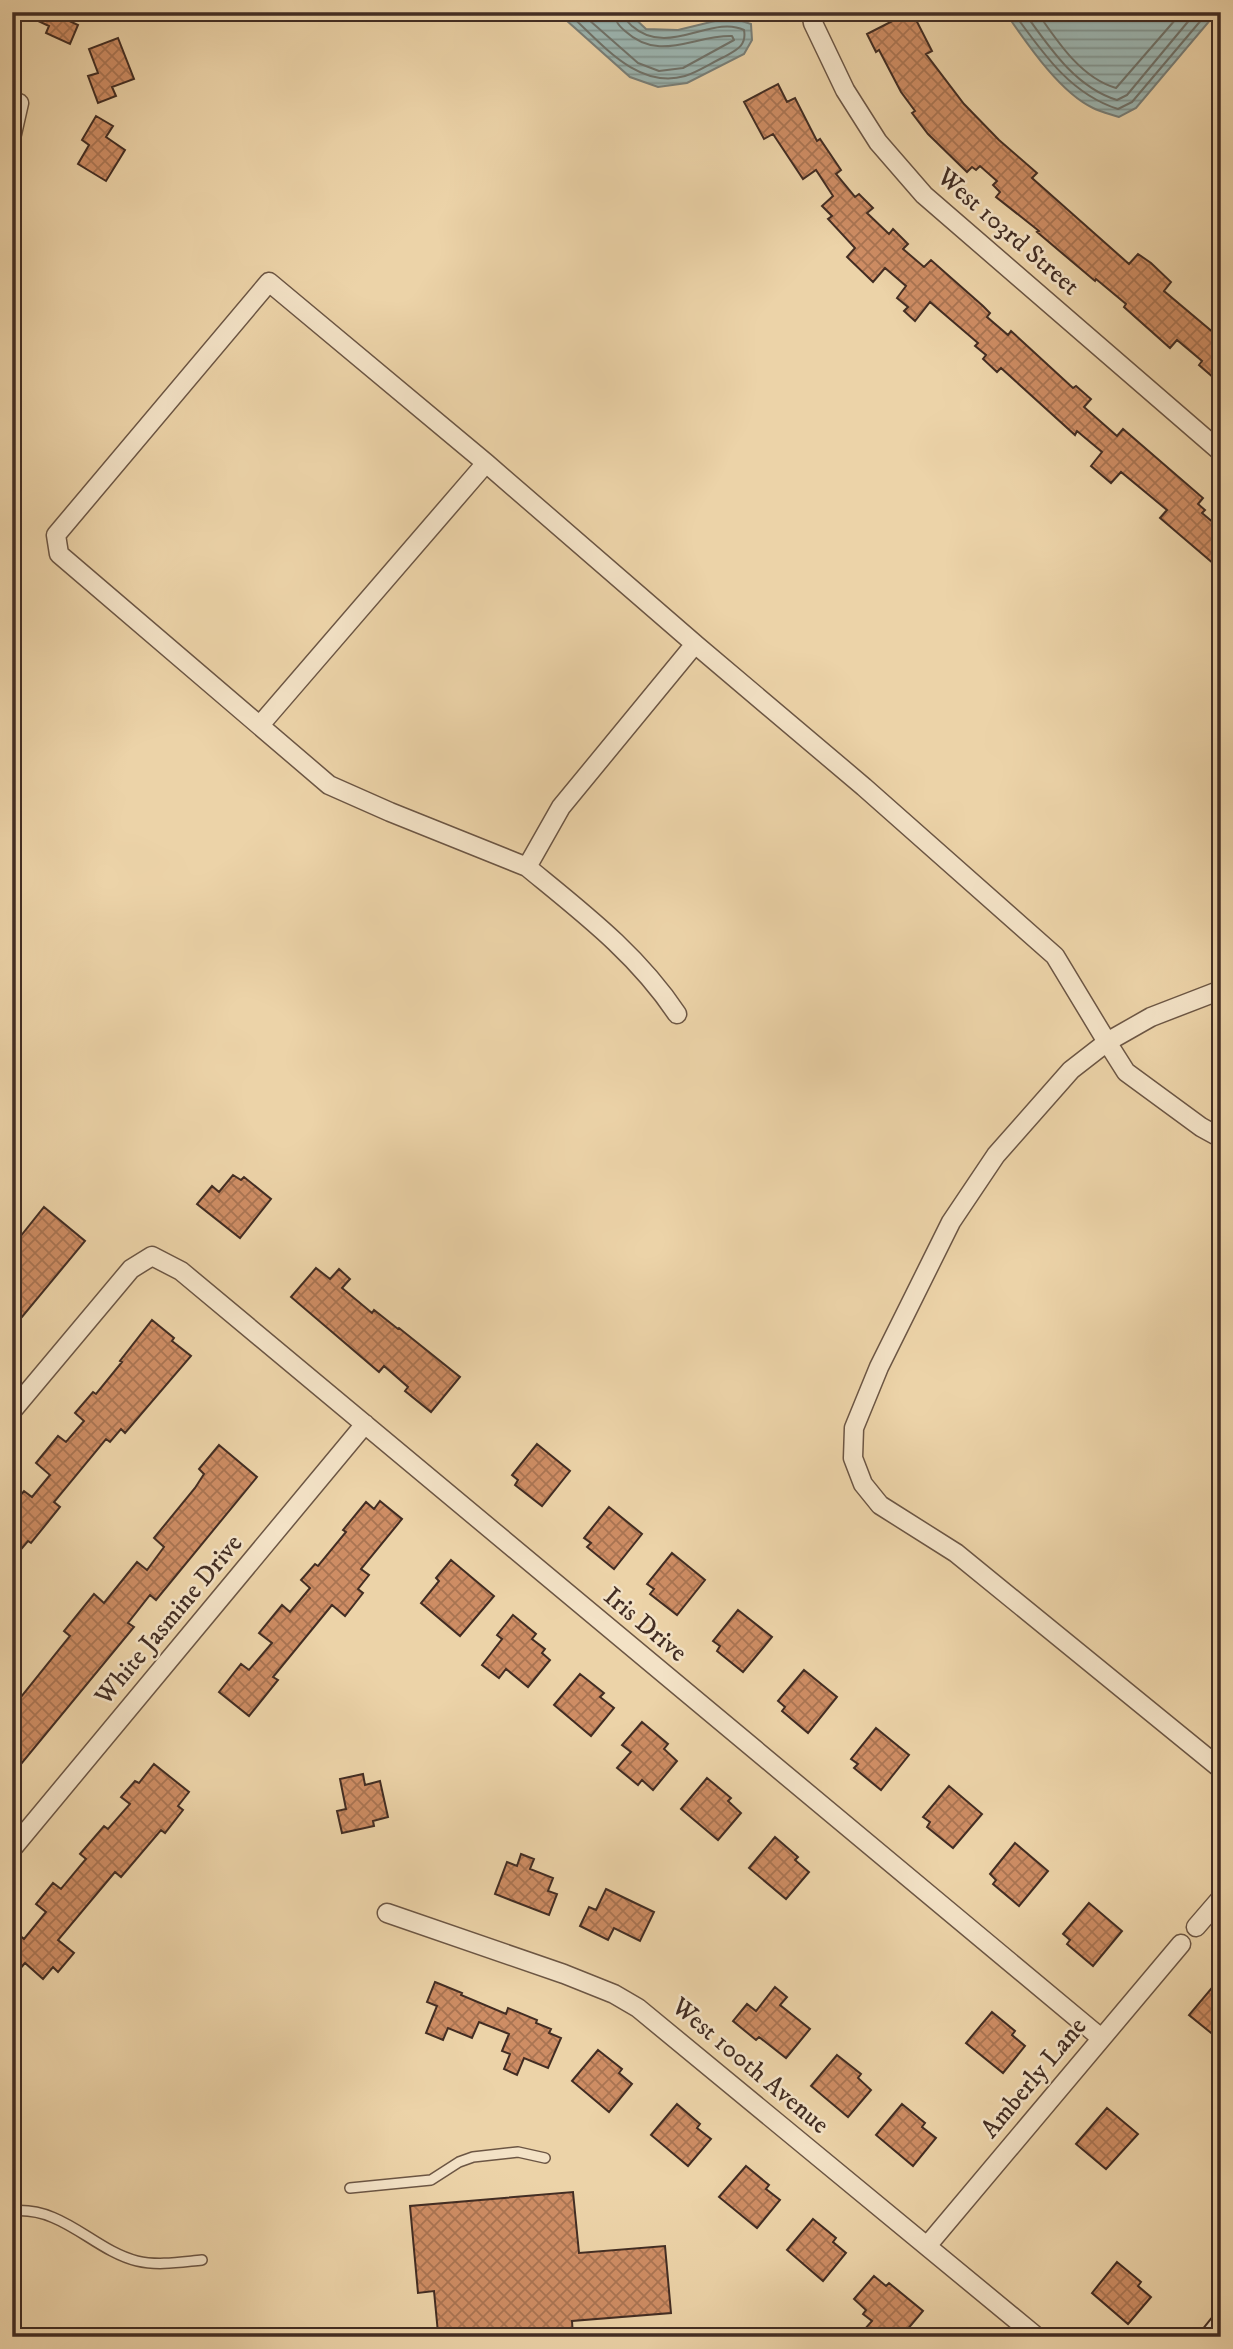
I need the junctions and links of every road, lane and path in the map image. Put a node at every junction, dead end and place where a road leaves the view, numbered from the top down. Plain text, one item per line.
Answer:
1 (811, 12) edge
2 (19, 103) dead end
3 (12, 134) edge
4 (1221, 452) edge
5 (486, 463) junction
6 (695, 644) junction
7 (260, 725) junction
8 (527, 867) junction
9 (1221, 990) edge
10 (677, 1014) dead end
11 (1107, 1042) junction
12 (1221, 1138) edge
13 (12, 1411) edge
14 (365, 1424) junction
15 (1221, 1769) edge
16 (12, 1849) edge
17 (1221, 1898) edge
18 (387, 1913) dead end
19 (1196, 1927) dead end
20 (1181, 1944) dead end
21 (1101, 2038) junction
22 (545, 2158) dead end
23 (350, 2188) dead end
24 (12, 2211) edge
25 (926, 2245) junction
26 (202, 2260) dead end
27 (1221, 2328) edge
28 (1037, 2337) edge
29 (1213, 2337) edge

1 - 4 street, West 103rd Street
2 - 3 street
5 - 6 street
5 - 7 street
5 - 7 street
6 - 8 street
6 - 11 street
7 - 8 street
8 - 10 street
9 - 11 street
11 - 12 street
11 - 15 street
13 - 14 street, Iris Drive
14 - 16 street, White Jasmine Drive
14 - 21 street, Iris Drive
17 - 19 street
18 - 25 street, West 100th Avenue
20 - 21 street, Amberly Lane
21 - 25 street, Amberly Lane
22 - 23 lane
24 - 26 lane
25 - 28 street, West 100th Avenue
27 - 29 street

